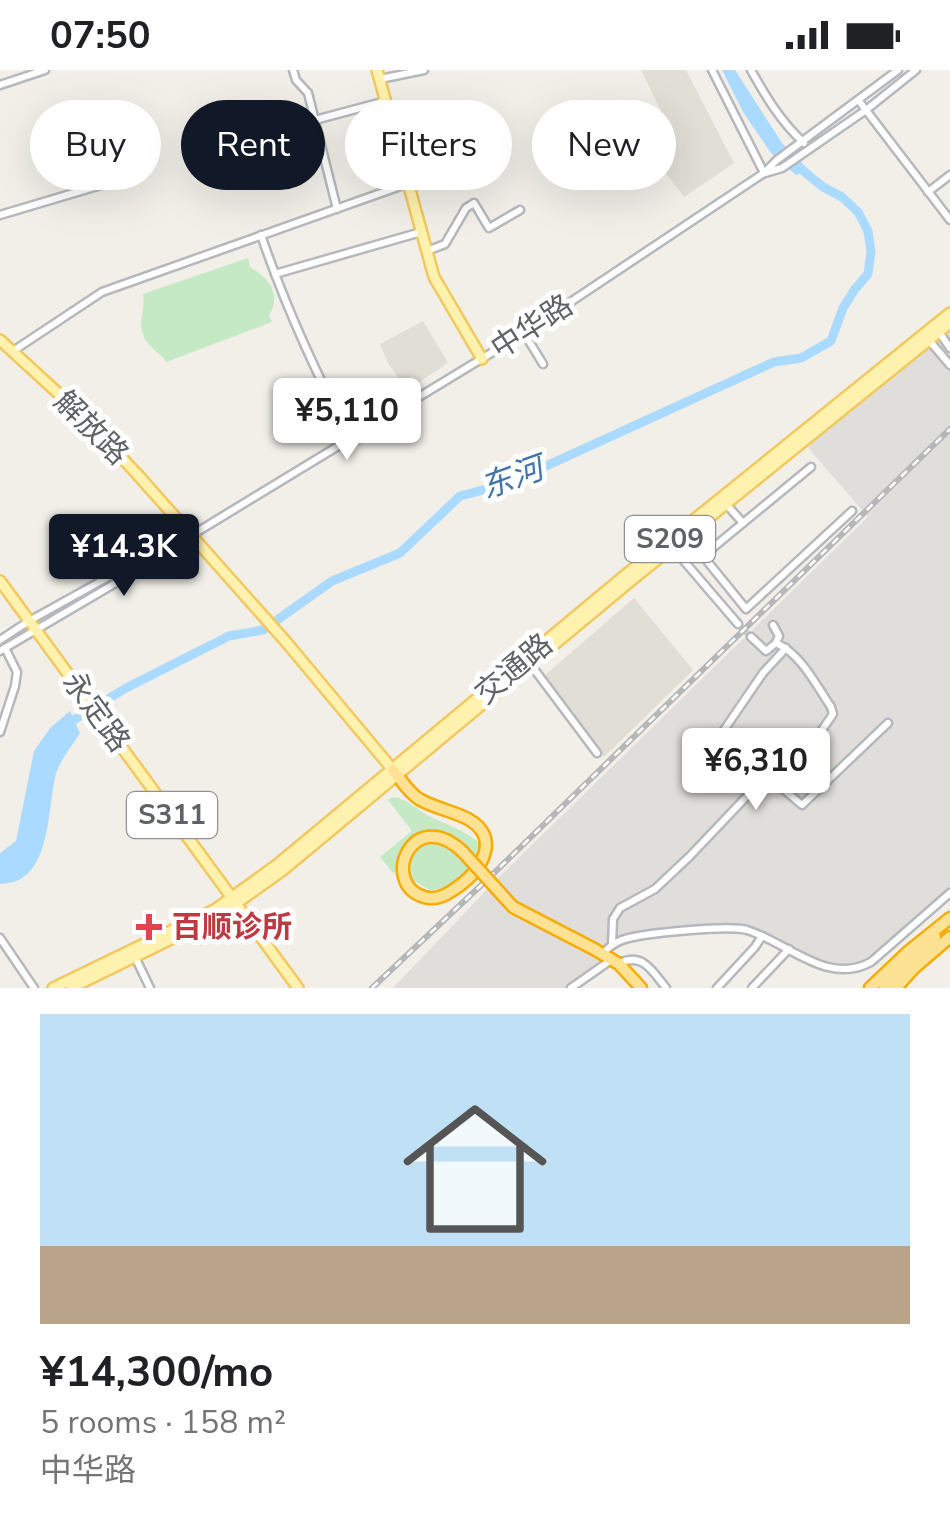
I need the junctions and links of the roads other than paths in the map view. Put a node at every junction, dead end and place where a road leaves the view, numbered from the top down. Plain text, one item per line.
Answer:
1 (45, 70) edge
2 (293, 70) edge
3 (424, 70) edge
4 (712, 70) edge
5 (751, 70) edge
6 (898, 70) edge
7 (916, 70) edge
8 (379, 75) edge
9 (0, 84) edge
10 (310, 100) edge
11 (387, 100) edge
12 (860, 101) junction
13 (866, 110) junction
14 (804, 146) junction
15 (325, 162) edge
16 (764, 173) junction
17 (950, 175) edge
18 (84, 190) edge
19 (390, 190) edge
20 (412, 190) edge
21 (928, 192) junction
22 (337, 208) junction
23 (520, 210) dead end
24 (0, 215) edge
25 (950, 220) edge
26 (422, 232) junction
27 (261, 236) junction
28 (427, 250) junction
29 (274, 274) junction
30 (950, 313) edge
31 (950, 323) edge
32 (937, 328) junction
33 (524, 333) junction
34 (926, 337) junction
35 (0, 340) edge
36 (950, 348) edge
37 (13, 351) junction
38 (482, 359) junction
39 (544, 364) dead end
40 (950, 364) edge
41 (351, 440) junction
42 (811, 467) dead end
43 (726, 504) junction
44 (852, 511) dead end
45 (742, 523) junction
46 (192, 535) junction
47 (672, 547) junction
48 (0, 581) edge
49 (738, 624) tunnel mouth
50 (773, 624) dead end
51 (32, 626) junction
52 (751, 637) tunnel mouth
53 (776, 642) junction
54 (2, 646) edge
55 (786, 648) junction
56 (530, 665) junction
57 (888, 723) dead end
58 (0, 732) edge
59 (596, 753) dead end
60 (798, 765) dead end
61 (395, 774) junction
62 (753, 784) junction
63 (950, 893) edge
64 (235, 900) junction
65 (950, 920) edge
66 (762, 936) junction
67 (950, 937) edge
68 (0, 938) edge
69 (939, 946) junction
70 (789, 948) junction
71 (608, 954) junction
72 (135, 956) junction
73 (34, 988) edge
74 (53, 988) edge
75 (71, 988) edge
76 (150, 988) edge
77 (298, 988) edge
78 (571, 988) edge
79 (640, 988) edge
80 (666, 988) edge
81 (717, 988) edge
82 (752, 988) edge
83 (870, 988) edge
84 (884, 988) edge
85 (896, 988) edge
86 (904, 988) edge

1 - 9 street
2 - 10 street
3 - 8 street
4 - 16 street
5 - 14 street
6 - 12 street, 中华路
7 - 13 street, 中华路
8 - 11 main road
12 - 13 street
12 - 14 street, 中华路
13 - 14 street, 中华路
13 - 21 street
14 - 16 street, 中华路
15 - 22 street
16 - 33 street, 中华路
17 - 21 street
18 - 24 street
19 - 22 street
20 - 26 main road
21 - 25 street
22 - 27 street
23 - 28 street
26 - 28 main road
26 - 29 street
27 - 29 street
27 - 37 street
28 - 38 main road
29 - 41 street
30 - 32 main road, 交通路 / S209
31 - 32 main road, 交通路 / S209
32 - 34 main road, 交通路 / S209
32 - 36 street
33 - 38 street, 中华路
33 - 39 street
34 - 40 street
34 - 43 main road, 交通路 / S209
34 - 61 main road, 交通路 / S209
35 - 37 main road, 解放路
37 - 46 main road, 解放路
38 - 41 street, 中华路
41 - 46 street, 中华路
42 - 45 street
43 - 45 street
43 - 47 main road, 交通路 / S209
44 - 45 street
46 - 51 street, 中华路
46 - 61 main road, 解放路
47 - 49 street
47 - 56 main road, 交通路 / S209
48 - 51 main road, 永定路 / S311
50 - 53 street
51 - 54 street, 中华路
51 - 64 main road, 永定路 / S311
52 - 53 street
53 - 55 street
54 - 58 street
55 - 60 street
55 - 62 street
56 - 59 street
56 - 61 main road, 交通路 / S209
57 - 62 street
61 - 64 main road, 交通路 / S209
61 - 71 highway, bridge
62 - 71 street
63 - 70 street
64 - 72 main road, 交通路 / S209
64 - 74 main road, 交通路 / S209
64 - 77 main road, 永定路
65 - 83 highway
65 - 84 highway
66 - 70 street
66 - 71 street
66 - 81 street
67 - 69 highway
68 - 73 street
69 - 85 highway
69 - 86 highway
70 - 82 street
71 - 78 street
71 - 79 highway
71 - 80 street
72 - 75 main road, 交通路 / S209
72 - 76 street

